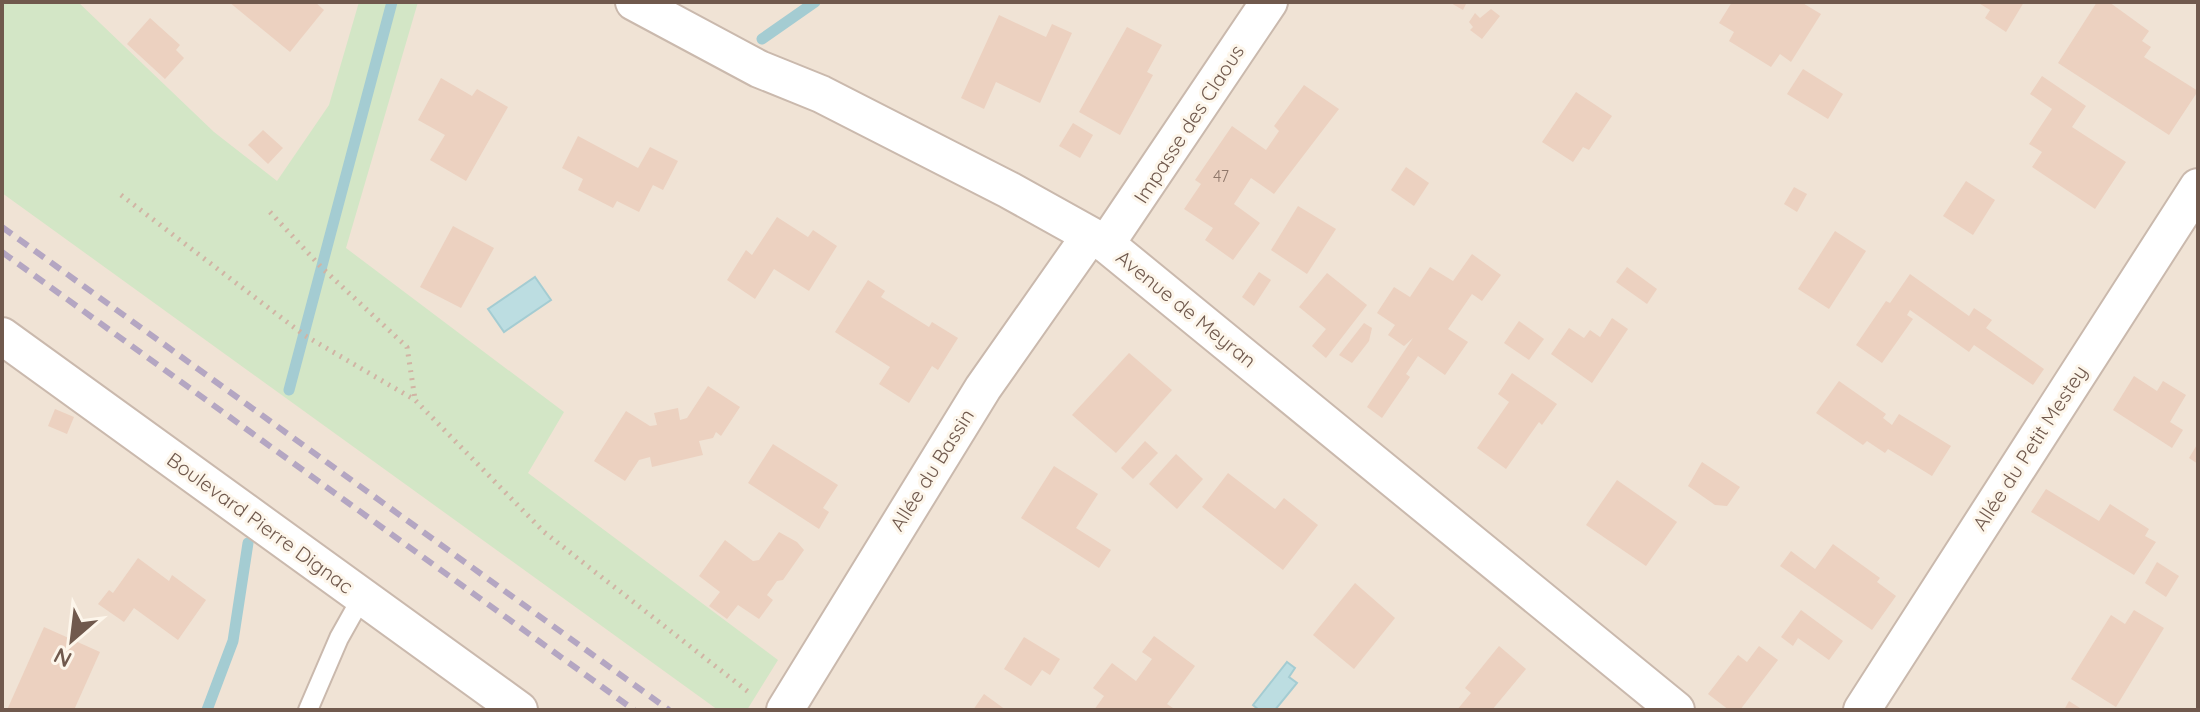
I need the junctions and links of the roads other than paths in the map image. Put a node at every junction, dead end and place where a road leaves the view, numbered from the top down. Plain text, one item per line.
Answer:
1 (1269, 2) edge
2 (650, 6) edge
3 (2198, 187) edge
4 (1098, 240) junction
5 (2, 336) edge
6 (362, 597) junction
7 (773, 706) edge
8 (308, 710) edge
9 (519, 710) edge
10 (1676, 710) edge
11 (1862, 710) edge

1 - 4 street, Impasse des Claous
2 - 4 street, Avenue de Meyran
3 - 11 street, Allée du Petit Mestey
4 - 7 street, Allée du Bassin
4 - 10 street, Avenue de Meyran
5 - 6 street, Boulevard Pierre Dignac
6 - 8 lane
6 - 9 street, Boulevard Pierre Dignac

